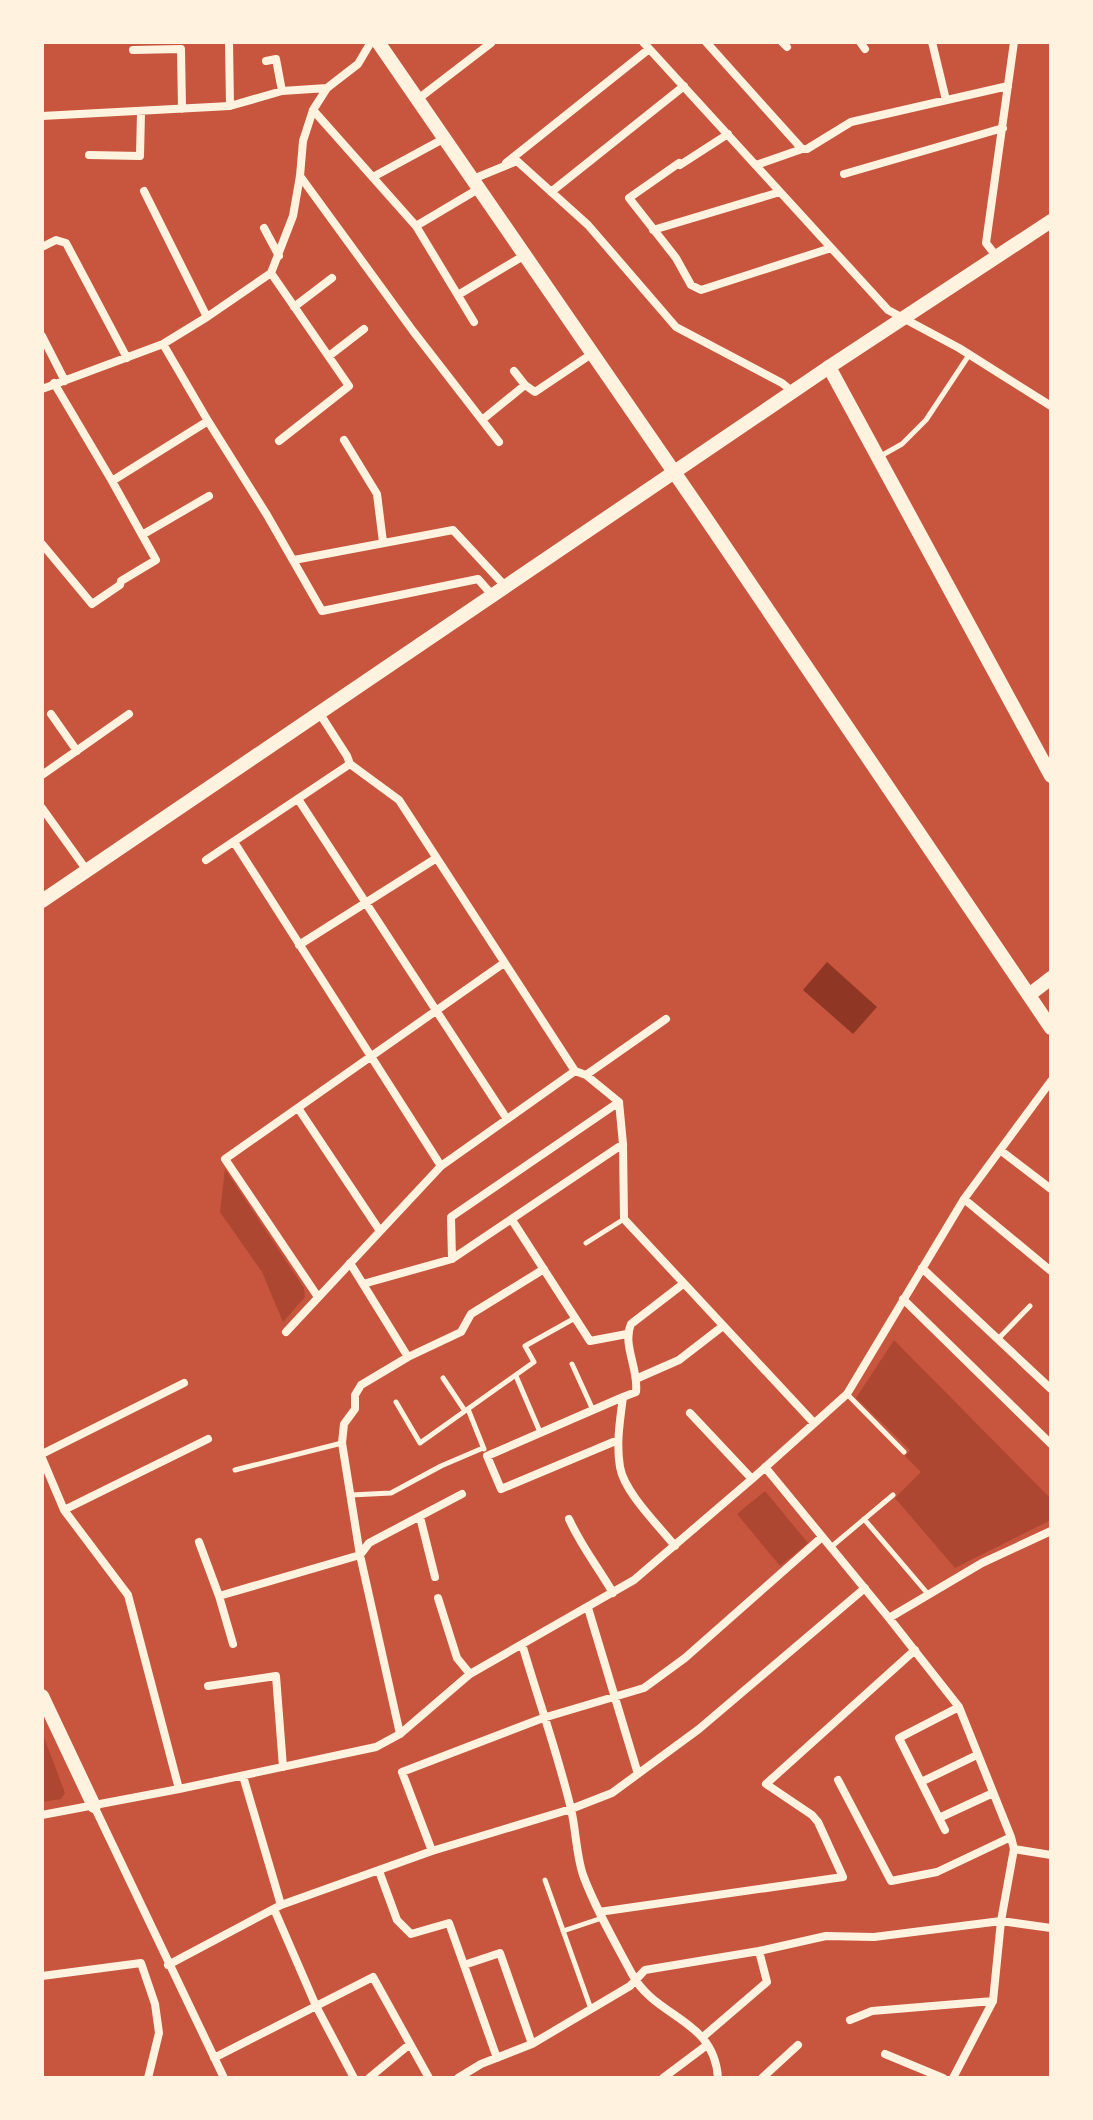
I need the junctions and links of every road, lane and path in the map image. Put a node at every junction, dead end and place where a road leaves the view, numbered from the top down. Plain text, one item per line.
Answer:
1 (229, 42) edge
2 (371, 42) edge
3 (378, 42) edge
4 (706, 42) edge
5 (932, 42) edge
6 (1014, 42) edge
7 (491, 43) edge
8 (646, 45) edge
9 (133, 50) dead end
10 (266, 61) dead end
11 (684, 86) junction
12 (1008, 86) junction
13 (327, 88) junction
14 (282, 91) junction
15 (418, 99) junction
16 (946, 100) junction
17 (230, 106) junction
18 (182, 109) junction
19 (313, 110) junction
20 (141, 112) junction
21 (42, 116) edge
22 (1003, 128) junction
23 (728, 134) junction
24 (445, 138) junction
25 (802, 149) junction
26 (89, 155) dead end
27 (756, 165) junction
28 (499, 169) junction
29 (844, 174) dead end
30 (300, 176) junction
31 (373, 177) junction
32 (476, 184) junction
33 (144, 191) dead end
34 (551, 192) junction
35 (780, 192) junction
36 (1051, 221) edge
37 (416, 226) junction
38 (264, 228) dead end
39 (653, 230) junction
40 (42, 247) edge
41 (831, 248) junction
42 (525, 255) junction
43 (279, 256) junction
44 (997, 257) junction
45 (271, 273) junction
46 (332, 278) dead end
47 (458, 295) junction
48 (294, 307) junction
49 (207, 317) junction
50 (907, 318) junction
51 (474, 322) dead end
52 (364, 329) dead end
53 (42, 336) edge
54 (163, 344) junction
55 (593, 353) junction
56 (970, 354) junction
57 (329, 356) junction
58 (127, 358) junction
59 (829, 367) junction
60 (514, 371) dead end
61 (65, 381) junction
62 (54, 383) junction
63 (525, 385) junction
64 (42, 389) edge
65 (793, 392) junction
66 (1051, 406) edge
67 (482, 420) junction
68 (208, 421) junction
69 (344, 440) dead end
70 (279, 441) dead end
71 (499, 442) dead end
72 (879, 457) junction
73 (675, 474) junction
74 (112, 481) junction
75 (209, 496) dead end
76 (142, 535) junction
77 (383, 542) junction
78 (42, 544) edge
79 (294, 560) junction
80 (506, 587) junction
81 (493, 596) junction
82 (51, 714) dead end
83 (129, 714) dead end
84 (320, 714) junction
85 (77, 751) junction
86 (350, 764) junction
87 (42, 775) edge
88 (1051, 776) edge
89 (298, 799) junction
90 (42, 808) edge
91 (234, 842) junction
92 (435, 859) junction
93 (206, 860) dead end
94 (88, 872) junction
95 (42, 901) edge
96 (366, 902) junction
97 (299, 945) junction
98 (504, 963) junction
99 (1051, 978) edge
100 (1029, 995) junction
101 (437, 1011) junction
102 (666, 1019) dead end
103 (1051, 1028) edge
104 (370, 1055) junction
105 (575, 1071) junction
106 (586, 1075) junction
107 (1051, 1081) edge
108 (619, 1102) junction
109 (298, 1108) junction
110 (507, 1119) junction
111 (623, 1144) junction
112 (1000, 1150) junction
113 (441, 1166) junction
114 (1051, 1189) edge
115 (964, 1199) junction
116 (624, 1219) junction
117 (512, 1220) junction
118 (380, 1231) junction
119 (586, 1243) dead end
120 (452, 1259) junction
121 (350, 1263) junction
122 (922, 1268) junction
123 (544, 1269) junction
124 (1051, 1271) edge
125 (363, 1284) junction
126 (683, 1284) junction
127 (318, 1297) junction
128 (903, 1299) junction
129 (1030, 1306) dead end
130 (575, 1318) junction
131 (723, 1326) junction
132 (286, 1332) dead end
133 (627, 1334) junction
134 (998, 1339) junction
135 (408, 1357) junction
136 (572, 1364) dead end
137 (516, 1376) junction
138 (443, 1378) dead end
139 (638, 1378) junction
140 (1049, 1382) edge
141 (184, 1383) dead end
142 (847, 1394) junction
143 (623, 1397) junction
144 (396, 1402) dead end
145 (467, 1410) junction
146 (593, 1410) junction
147 (690, 1413) dead end
148 (814, 1423) junction
149 (540, 1432) junction
150 (208, 1439) dead end
151 (618, 1440) junction
152 (342, 1443) junction
153 (1051, 1444) edge
154 (485, 1452) junction
155 (904, 1452) dead end
156 (42, 1456) edge
157 (765, 1467) junction
158 (235, 1470) dead end
159 (752, 1479) junction
160 (462, 1494) dead end
161 (350, 1495) junction
162 (893, 1495) dead end
163 (64, 1510) junction
164 (420, 1517) junction
165 (569, 1519) dead end
166 (864, 1519) junction
167 (1051, 1531) edge
168 (822, 1537) junction
169 (199, 1542) dead end
170 (675, 1546) junction
171 (831, 1547) junction
172 (360, 1555) junction
173 (435, 1577) dead end
174 (865, 1588) junction
175 (613, 1593) junction
176 (928, 1594) junction
177 (219, 1596) junction
178 (438, 1598) dead end
179 (588, 1608) junction
180 (889, 1618) junction
181 (233, 1644) dead end
182 (522, 1644) junction
183 (915, 1650) junction
184 (470, 1674) junction
185 (208, 1686) dead end
186 (615, 1695) junction
187 (42, 1696) edge
188 (959, 1707) junction
189 (543, 1718) junction
190 (400, 1734) junction
191 (977, 1755) junction
192 (283, 1767) junction
193 (638, 1774) junction
194 (243, 1776) junction
195 (838, 1780) dead end
196 (921, 1782) junction
197 (179, 1789) junction
198 (993, 1793) junction
199 (94, 1806) junction
200 (571, 1809) junction
201 (42, 1815) edge
202 (939, 1818) junction
203 (945, 1830) dead end
204 (1011, 1837) junction
205 (1014, 1849) junction
206 (432, 1851) junction
207 (1051, 1855) edge
208 (379, 1871) junction
209 (545, 1880) dead end
210 (277, 1907) junction
211 (601, 1915) junction
212 (1001, 1921) junction
213 (1051, 1928) edge
214 (563, 1931) junction
215 (759, 1951) junction
216 (168, 1965) junction
217 (464, 1965) junction
218 (42, 1976) edge
219 (635, 1980) junction
220 (993, 2001) junction
221 (316, 2006) junction
222 (591, 2009) junction
223 (850, 2020) dead end
224 (706, 2041) junction
225 (410, 2044) junction
226 (532, 2044) junction
227 (798, 2045) dead end
228 (885, 2054) dead end
229 (214, 2058) junction
230 (497, 2058) junction
231 (148, 2078) edge
232 (224, 2078) edge
233 (354, 2078) edge
234 (369, 2078) edge
235 (429, 2078) edge
236 (458, 2078) edge
237 (663, 2078) edge
238 (718, 2078) edge
239 (762, 2078) edge
240 (943, 2078) edge
241 (953, 2078) edge

1 - 17 street
2 - 13 street
3 - 15 street
4 - 25 street
5 - 16 street
6 - 12 street
7 - 15 street
8 - 11 street
8 - 28 street
9 - 18 street
10 - 14 street
11 - 23 street
11 - 34 street
12 - 16 street
12 - 22 street
13 - 14 street
13 - 19 street
14 - 17 street
15 - 24 street
16 - 25 street
17 - 18 street
18 - 20 street
19 - 30 street
19 - 31 street
20 - 21 street
20 - 26 street
22 - 29 street
22 - 44 street
23 - 27 street
23 - 39 street
24 - 31 street
24 - 32 street
25 - 27 street
27 - 35 street
28 - 32 street
28 - 34 street
30 - 43 street
30 - 67 street
31 - 37 street
32 - 37 street
32 - 42 street
33 - 49 street
34 - 65 street
35 - 39 street
35 - 41 street
36 - 44 street
37 - 47 street
38 - 43 street
39 - 41 street
40 - 58 street
41 - 50 street
42 - 47 street
42 - 55 street
43 - 45 street
44 - 50 street
45 - 48 street
45 - 49 street
46 - 48 street
47 - 51 street
48 - 57 street
49 - 54 street
50 - 56 street
50 - 59 street
52 - 57 street
53 - 61 street
54 - 58 street
54 - 68 street
55 - 63 street
55 - 73 street
56 - 66 street
56 - 72 lane
57 - 70 street
58 - 61 street
59 - 65 street
59 - 72 street
60 - 63 street
61 - 62 street
62 - 64 street
62 - 74 street
63 - 67 street
65 - 73 street
67 - 71 street
68 - 74 street
68 - 79 street
69 - 77 street
72 - 88 street
73 - 80 street
73 - 100 street
74 - 76 street
75 - 76 street
76 - 78 street
77 - 79 street
77 - 80 street
79 - 81 street
80 - 81 street
81 - 84 street
82 - 85 street
83 - 85 street
84 - 86 street
84 - 94 street
85 - 87 street
86 - 89 street
86 - 92 street
89 - 91 street
89 - 96 street
90 - 94 street
91 - 93 street
91 - 97 street
92 - 96 street
92 - 98 street
94 - 95 street
96 - 97 street
96 - 101 street
97 - 104 street
98 - 101 street
98 - 105 street
99 - 100 street
100 - 103 street
101 - 104 street
101 - 110 street
102 - 106 street
104 - 109 street
104 - 113 street
105 - 106 street
105 - 110 street
106 - 108 street
107 - 112 street
108 - 111 street
108 - 120 street
109 - 118 street
109 - 127 street
110 - 113 street
111 - 116 street
111 - 117 street
112 - 114 street
112 - 115 street
113 - 118 street
115 - 122 street
115 - 124 street
116 - 119 lane
116 - 126 street
117 - 120 street
117 - 123 street
118 - 121 street
120 - 125 street
121 - 125 street
121 - 127 street
122 - 128 street
122 - 134 street
123 - 130 street
123 - 135 street
125 - 135 street
126 - 131 street
126 - 133 street
127 - 132 street
128 - 142 street
128 - 153 street
129 - 134 lane
130 - 133 street
130 - 137 lane
131 - 139 street
131 - 148 street
133 - 139 street
134 - 140 street
135 - 152 street
136 - 146 lane
137 - 145 lane
137 - 149 lane
138 - 145 lane
139 - 143 street
141 - 156 street
142 - 148 street
142 - 155 lane
143 - 146 street
143 - 151 street
144 - 145 lane
145 - 154 lane
146 - 149 street
147 - 159 street
148 - 157 street
149 - 154 street
150 - 163 street
151 - 154 street
151 - 170 street
152 - 158 lane
152 - 161 street
154 - 161 lane
156 - 163 street
157 - 159 street
157 - 168 street
159 - 170 street
160 - 164 street
161 - 172 street
162 - 166 lane
163 - 197 street
164 - 172 street
164 - 173 street
165 - 175 street
166 - 171 lane
166 - 176 lane
167 - 176 street
168 - 171 street
168 - 186 street
169 - 177 street
170 - 175 street
171 - 174 street
172 - 177 street
172 - 190 street
174 - 180 street
174 - 193 street
175 - 179 street
176 - 180 street
177 - 181 street
178 - 184 street
179 - 182 street
179 - 186 street
180 - 183 street
182 - 184 street
182 - 189 street
183 - 188 street
183 - 211 street
184 - 190 street
185 - 192 street
186 - 189 street
186 - 193 street
187 - 199 street
188 - 191 street
188 - 196 street
189 - 200 street
189 - 206 street
190 - 192 street
191 - 196 street
191 - 198 street
192 - 194 street
193 - 200 street
194 - 197 street
194 - 210 street
195 - 204 street
196 - 202 street
197 - 199 street
198 - 202 street
198 - 204 street
199 - 201 street
199 - 216 street
200 - 206 street
200 - 211 street
202 - 203 street
204 - 205 street
205 - 207 street
205 - 212 street
206 - 208 street
208 - 210 street
208 - 217 street
209 - 214 lane
210 - 216 street
210 - 221 street
211 - 214 lane
211 - 219 street
212 - 213 street
212 - 215 street
212 - 220 street
214 - 222 lane
215 - 219 street
215 - 224 street
216 - 229 street
217 - 226 street
217 - 230 street
218 - 231 street
219 - 222 street
219 - 224 street
220 - 223 street
220 - 241 street
221 - 225 street
221 - 229 street
221 - 233 street
222 - 226 street
224 - 237 street
224 - 238 street
225 - 234 street
225 - 235 street
226 - 230 street
227 - 239 street
228 - 240 street
229 - 232 street
230 - 236 street

